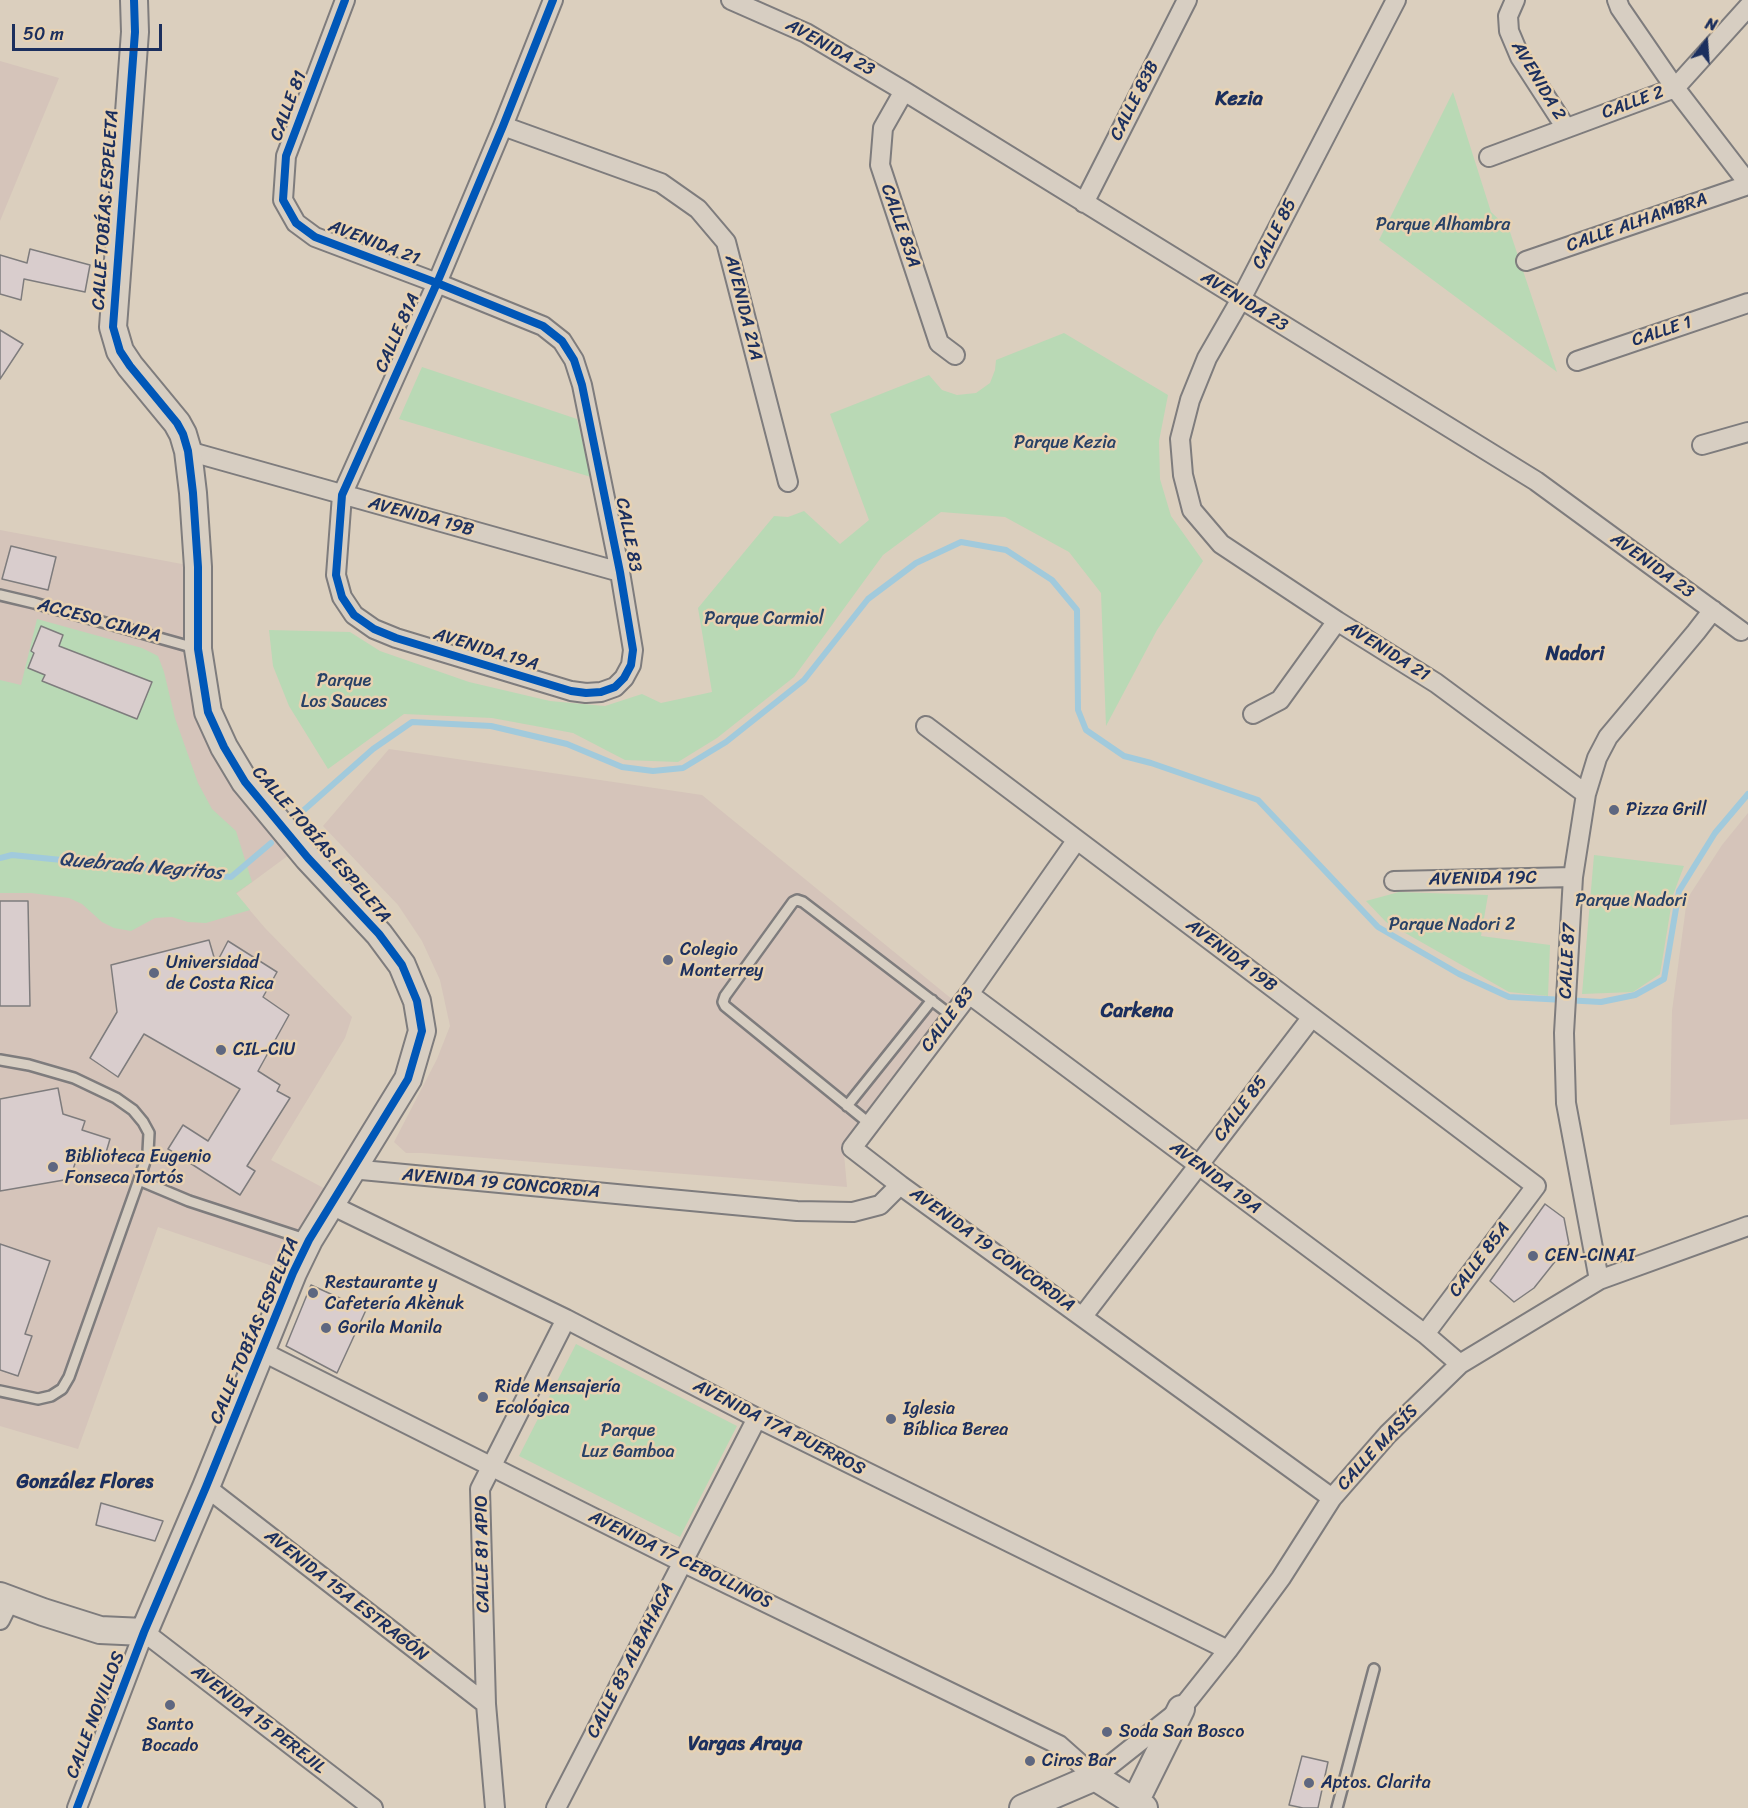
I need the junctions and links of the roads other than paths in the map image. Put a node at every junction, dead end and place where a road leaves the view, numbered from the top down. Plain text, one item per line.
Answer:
1 (134, 0) edge
2 (345, 0) edge
3 (553, 0) edge
4 (1187, 0) edge
5 (1396, 0) edge
6 (1515, 0) edge
7 (1617, 0) edge
8 (738, 1) edge
9 (1748, 7) edge
10 (1675, 88) junction
11 (904, 91) junction
12 (504, 126) junction
13 (1566, 128) junction
14 (1488, 157) dead end
15 (1748, 184) edge
16 (1084, 203) junction
17 (296, 223) joint
18 (1526, 261) dead end
19 (437, 283) junction
20 (1241, 299) junction
21 (1748, 303) edge
22 (955, 356) dead end
23 (1576, 361) dead end
24 (582, 385) joint
25 (1748, 432) edge
26 (1702, 445) dead end
27 (188, 451) junction
28 (788, 482) dead end
29 (342, 495) junction
30 (1192, 510) joint
31 (620, 572) junction
32 (0, 595) edge
33 (1713, 610) junction
34 (354, 615) joint
35 (1337, 621) junction
36 (1741, 631) dead end
37 (198, 649) junction
38 (615, 687) joint
39 (1253, 714) dead end
40 (926, 726) dead end
41 (1586, 794) junction
42 (1076, 841) junction
43 (1573, 877) junction
44 (1394, 881) dead end
45 (969, 994) junction
46 (932, 1000) junction
47 (952, 1016) junction
48 (1312, 1017) junction
49 (0, 1060) edge
50 (847, 1106) junction
51 (870, 1124) junction
52 (1198, 1166) junction
53 (351, 1169) junction
54 (138, 1180) junction
55 (900, 1185) junction
56 (1536, 1186) joint
57 (331, 1205) junction
58 (1748, 1226) edge
59 (309, 1240) junction
60 (1599, 1280) junction
61 (1083, 1316) junction
62 (566, 1319) junction
63 (1425, 1334) junction
64 (261, 1351) junction
65 (1460, 1364) junction
66 (0, 1391) edge
67 (757, 1418) junction
68 (491, 1465) junction
69 (206, 1487) junction
70 (1332, 1498) junction
71 (682, 1562) junction
72 (3, 1605) edge
73 (144, 1632) junction
74 (1228, 1650) junction
75 (1374, 1669) dead end
76 (486, 1704) junction
77 (1181, 1709) junction
78 (1095, 1777) junction
79 (1139, 1805) edge
80 (77, 1808) edge
81 (373, 1808) edge
82 (495, 1808) edge
83 (556, 1808) edge
84 (1023, 1808) edge
85 (1164, 1808) edge
86 (1337, 1808) edge

1 - 27 street, CALLE TOBÍAS ESPELETA
2 - 17 street, CALLE 81
3 - 12 street, CALLE 81A
4 - 16 street, CALLE 83B
5 - 20 street, CALLE 85
6 - 13 street, AVENIDA 2
7 - 10 street
8 - 11 street, AVENIDA 23
9 - 10 street, CALLE 2
10 - 13 street, CALLE 2
10 - 15 street
11 - 16 street, AVENIDA 23
11 - 22 street, CALLE 83A
12 - 19 street, CALLE 81A
12 - 28 street, AVENIDA 21A
13 - 14 street, CALLE 2
15 - 18 street, CALLE ALHAMBRA
16 - 20 street, AVENIDA 23
17 - 19 street, AVENIDA 21
19 - 24 street, AVENIDA 21
19 - 29 street, CALLE 81A
20 - 30 street, CALLE 85
20 - 33 street, AVENIDA 23
21 - 23 street, CALLE 1
24 - 31 street, CALLE 83
25 - 26 street
27 - 29 street, AVENIDA 19B
27 - 37 street, CALLE TOBÍAS ESPELETA
29 - 31 street, AVENIDA 19B
29 - 34 street, CALLE 81A
30 - 35 street, AVENIDA 21
31 - 38 street, CALLE 83
32 - 37 lane, ACCESO CIMPA
33 - 36 street, AVENIDA 23
33 - 41 street, CALLE 87
34 - 38 street, AVENIDA 19A
35 - 39 street
35 - 41 street, AVENIDA 21
37 - 53 street, CALLE TOBÍAS ESPELETA
40 - 42 street, AVENIDA 19B
41 - 43 street, CALLE 87
42 - 45 street, CALLE 83
42 - 48 street, AVENIDA 19B
43 - 44 street, AVENIDA 19C
43 - 60 street, CALLE 87
45 - 47 street, CALLE 83
45 - 52 street, AVENIDA 19A
46 - 47 lane
46 - 50 lane
46 - 50 lane
47 - 51 street, CALLE 83
48 - 52 street, CALLE 85
48 - 56 street, AVENIDA 19B
49 - 54 lane
50 - 51 lane
51 - 55 street, CALLE 83
52 - 61 street, CALLE 85
52 - 63 street, AVENIDA 19A
53 - 55 street, AVENIDA 19 CONCORDIA
53 - 57 street, CALLE TOBÍAS ESPELETA
54 - 59 lane
54 - 66 lane
55 - 61 street, AVENIDA 19 CONCORDIA
56 - 63 street, CALLE 85A
57 - 59 street, CALLE TOBÍAS ESPELETA
57 - 62 street, AVENIDA 17A PUERROS
58 - 60 street, CALLE MASÍS
59 - 64 street, CALLE TOBÍAS ESPELETA
60 - 65 street, CALLE MASÍS
61 - 70 street, AVENIDA 19 CONCORDIA
62 - 67 street, AVENIDA 17A PUERROS
62 - 68 street, CALLE 81 APIO
63 - 65 street, AVENIDA 19A
64 - 68 street, AVENIDA 17 CEBOLLINOS
64 - 69 street, CALLE TOBÍAS ESPELETA
65 - 70 street, CALLE MASÍS
67 - 71 street, CALLE 83 ALBAHACA
67 - 74 street, AVENIDA 17A PUERROS
68 - 71 street, AVENIDA 17 CEBOLLINOS
68 - 76 street, CALLE 81 APIO
69 - 73 street, CALLE TOBÍAS ESPELETA
69 - 76 street, AVENIDA 15A ESTRAGÓN
70 - 74 street, CALLE MASÍS
71 - 78 street, AVENIDA 17 CEBOLLINOS
71 - 83 street, CALLE 83 ALBAHACA
72 - 73 street
73 - 80 street, CALLE NOVILLOS
73 - 81 street, AVENIDA 15 PEREJIL
74 - 77 street, CALLE MASÍS
75 - 86 lane
76 - 82 street, CALLE 81 APIO
77 - 78 street, CALLE MASÍS
77 - 79 street
78 - 79 street
78 - 84 street
79 - 85 street

